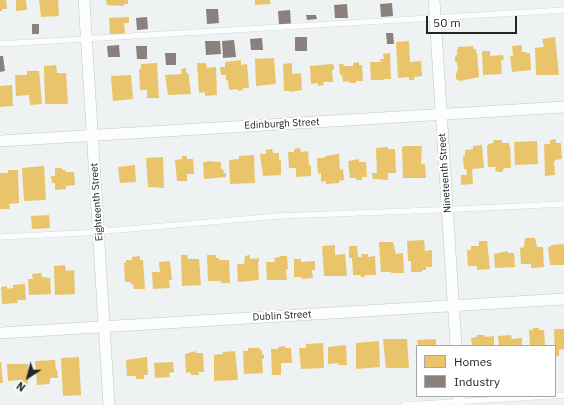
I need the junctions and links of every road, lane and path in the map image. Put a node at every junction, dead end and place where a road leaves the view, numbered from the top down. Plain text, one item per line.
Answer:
1 (84, 0) edge
2 (434, 0) edge
3 (564, 10) edge
4 (435, 18) junction
5 (87, 38) junction
6 (0, 44) edge
7 (564, 107) edge
8 (441, 114) junction
9 (93, 135) junction
10 (0, 141) edge
11 (564, 204) edge
12 (447, 210) junction
13 (99, 231) junction
14 (0, 237) edge
15 (564, 299) edge
16 (453, 306) junction
17 (105, 327) junction
18 (0, 333) edge
19 (456, 345) edge
20 (533, 397) edge
21 (459, 401) edge
22 (110, 405) edge
23 (403, 405) edge

1 - 5 street, Eighteenth Street
2 - 4 street, Nineteenth Street
3 - 4 lane
4 - 5 lane
4 - 8 street, Nineteenth Street
5 - 6 lane
5 - 9 street, Eighteenth Street
7 - 8 street, Edinburgh Street
8 - 9 street, Edinburgh Street
8 - 12 street, Nineteenth Street
9 - 10 street, Edinburgh Street
9 - 13 street, Eighteenth Street
11 - 12 lane
12 - 13 lane
12 - 16 street, Nineteenth Street
13 - 14 lane
13 - 17 street, Eighteenth Street
15 - 16 street, Dublin Street
16 - 17 street, Dublin Street
16 - 19 street, Nineteenth Street
17 - 18 street, Dublin Street
17 - 22 street, Eighteenth Street
20 - 21 lane
21 - 23 lane

